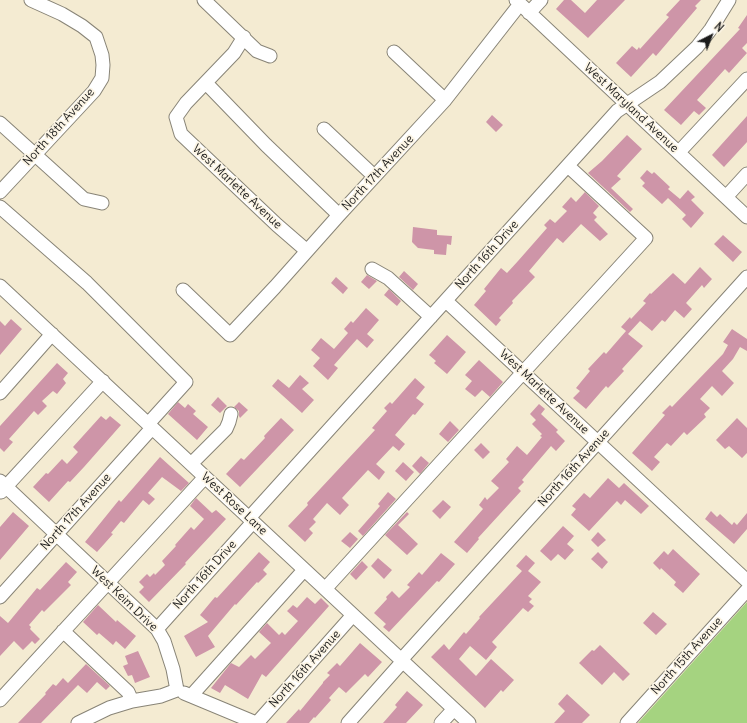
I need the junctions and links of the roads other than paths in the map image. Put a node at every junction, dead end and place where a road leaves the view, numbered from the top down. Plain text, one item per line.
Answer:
1 (31, 0) edge
2 (204, 0) edge
3 (541, 0) edge
4 (729, 0) edge
5 (522, 6) edge
6 (244, 37) junction
7 (394, 52) dead end
8 (270, 56) dead end
9 (747, 79) edge
10 (206, 83) junction
11 (445, 100) junction
12 (628, 104) junction
13 (0, 123) edge
14 (324, 129) dead end
15 (679, 152) junction
16 (34, 154) junction
17 (568, 166) junction
18 (747, 174) edge
19 (374, 176) junction
20 (0, 192) edge
21 (726, 197) junction
22 (102, 203) dead end
23 (0, 207) edge
24 (339, 215) junction
25 (747, 217) edge
26 (307, 251) junction
27 (372, 269) dead end
28 (747, 277) edge
29 (1, 288) edge
30 (183, 290) dead end
31 (446, 301) junction
32 (431, 317) junction
33 (52, 334) junction
34 (523, 372) junction
35 (103, 382) junction
36 (0, 392) edge
37 (231, 414) dead end
38 (150, 426) junction
39 (598, 442) junction
40 (191, 464) junction
41 (205, 477) junction
42 (2, 487) edge
43 (251, 520) junction
44 (56, 534) junction
45 (304, 570) junction
46 (747, 581) edge
47 (108, 583) junction
48 (325, 589) junction
49 (747, 590) edge
50 (0, 597) edge
51 (354, 615) junction
52 (158, 628) junction
53 (63, 631) junction
54 (402, 660) junction
55 (177, 690) junction
56 (191, 696) junction
57 (0, 700) edge
58 (132, 701) junction
59 (454, 709) junction
60 (78, 723) edge
61 (257, 723) edge
62 (348, 723) edge
63 (441, 723) edge
64 (469, 723) edge
65 (627, 723) edge

1 - 16 street, North 18th Avenue
2 - 6 street
3 - 5 street, North 17th Avenue
4 - 12 street, North 16th Drive
5 - 11 street, North 17th Avenue
5 - 12 street, West Maryland Avenue
6 - 8 street
6 - 10 street
7 - 11 street
9 - 15 street
10 - 24 street
10 - 26 street, West Marlette Avenue
11 - 19 street, North 17th Avenue
12 - 15 street, West Maryland Avenue
12 - 17 street, North 16th Drive
13 - 16 street
14 - 19 street
15 - 21 street, West Maryland Avenue
16 - 20 street, North 18th Avenue
16 - 22 street
17 - 31 street, North 16th Drive
17 - 34 street
18 - 21 street
19 - 24 street, North 17th Avenue
21 - 25 street, West Maryland Avenue
23 - 38 street, North 17th Avenue
24 - 26 street, North 17th Avenue
26 - 30 street, North 17th Avenue
27 - 32 street
28 - 39 street, North 16th Avenue
29 - 33 street, West Rose Lane
31 - 32 street, North 16th Drive
31 - 34 street, West Marlette Avenue
32 - 43 street, North 16th Drive
33 - 35 street, West Rose Lane
33 - 36 street
34 - 39 street, West Marlette Avenue
34 - 48 street
35 - 38 street, West Rose Lane
35 - 42 street
37 - 40 street
38 - 40 street, West Rose Lane
38 - 44 street, North 17th Avenue
39 - 46 street, West Marlette Avenue
39 - 54 street, North 16th Avenue
40 - 41 street, West Rose Lane
41 - 43 street, West Rose Lane
41 - 47 street
42 - 44 street, West Keim Drive
43 - 45 street, West Rose Lane
43 - 52 street, North 16th Drive
44 - 47 street, West Keim Drive
44 - 50 street, North 17th Avenue
45 - 48 street, West Rose Lane
45 - 56 street
47 - 52 street, West Keim Drive
47 - 53 street
48 - 51 street, West Rose Lane
49 - 65 street, North 15th Avenue
51 - 54 street, West Rose Lane
51 - 61 street, North 16th Avenue
52 - 55 street, West Keim Drive
53 - 57 street
53 - 58 street
54 - 59 street, West Rose Lane
54 - 62 street, North 16th Avenue
55 - 56 street
55 - 58 street
56 - 61 street
58 - 60 street
59 - 63 street
59 - 64 street, West Rose Lane

